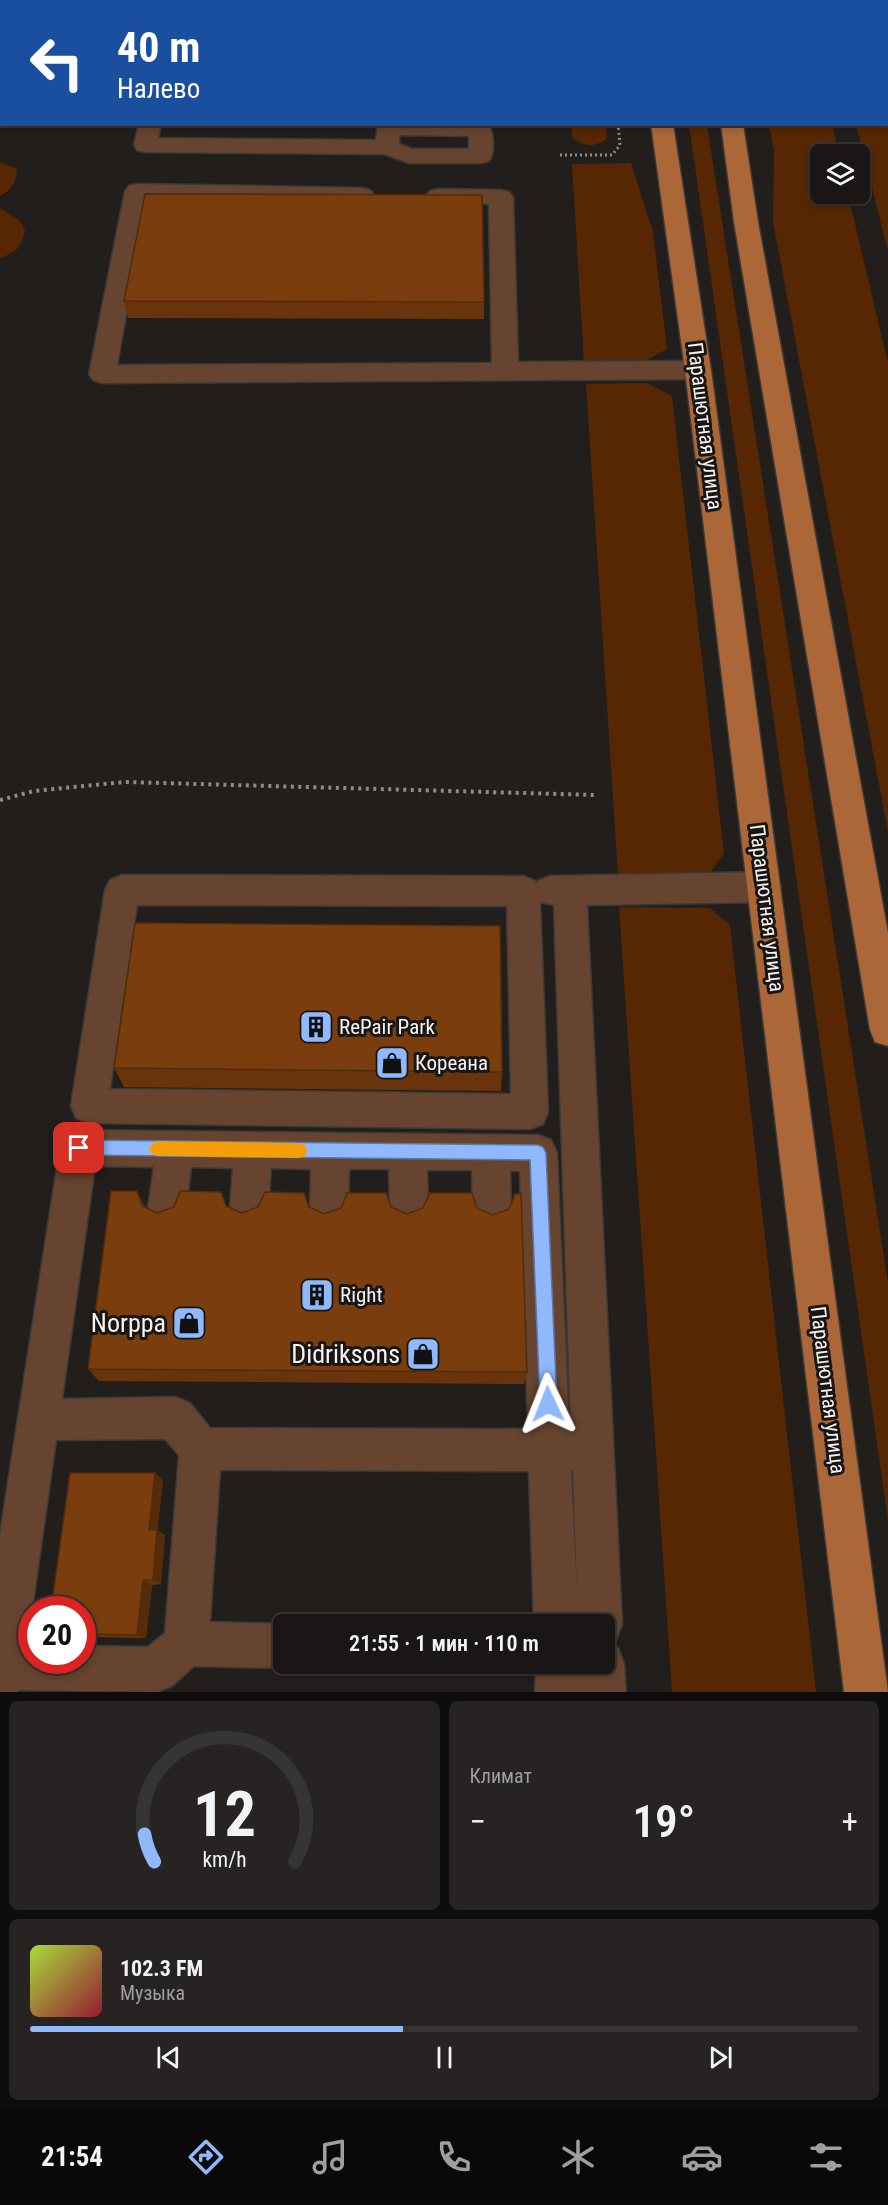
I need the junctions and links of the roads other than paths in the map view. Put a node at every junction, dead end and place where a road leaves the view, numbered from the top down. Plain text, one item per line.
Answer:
1 (150, 126) edge
2 (663, 126) edge
3 (732, 126) edge
4 (388, 133) edge
5 (384, 195) edge
6 (419, 196) edge
7 (698, 370) junction
8 (505, 372) junction
9 (764, 887) junction
10 (523, 891) junction
11 (570, 891) junction
12 (888, 1030) edge
13 (175, 1149) junction
14 (253, 1150) junction
15 (330, 1151) junction
16 (408, 1151) junction
17 (490, 1152) junction
18 (167, 1208) edge
19 (249, 1208) edge
20 (329, 1209) dead end
21 (409, 1209) dead end
22 (492, 1210) dead end
23 (38, 1420) junction
24 (201, 1449) junction
25 (550, 1449) junction
26 (593, 1450) junction
27 (556, 1614) edge
28 (600, 1614) edge
29 (186, 1644) junction
30 (273, 1646) edge
31 (1, 1673) edge
32 (558, 1674) edge
33 (602, 1674) edge
34 (558, 1692) edge
35 (603, 1692) edge
36 (867, 1692) edge

1 - 4 lane
2 - 7 main road, Парашютная улица
3 - 12 main road
5 - 8 lane
6 - 8 lane
7 - 8 lane
7 - 9 main road, Парашютная улица
9 - 11 lane
9 - 36 main road, Парашютная улица
10 - 10 lane
10 - 11 lane
11 - 26 lane
13 - 14 lane
13 - 18 lane
13 - 23 lane
14 - 15 lane
14 - 19 lane
15 - 16 lane
15 - 20 lane
16 - 17 lane
16 - 21 lane
17 - 22 lane
17 - 25 lane
23 - 24 lane
23 - 31 lane
24 - 25 lane
24 - 29 lane
25 - 26 lane
25 - 27 lane
26 - 28 lane
29 - 30 lane
29 - 31 lane
32 - 34 lane
33 - 35 lane

